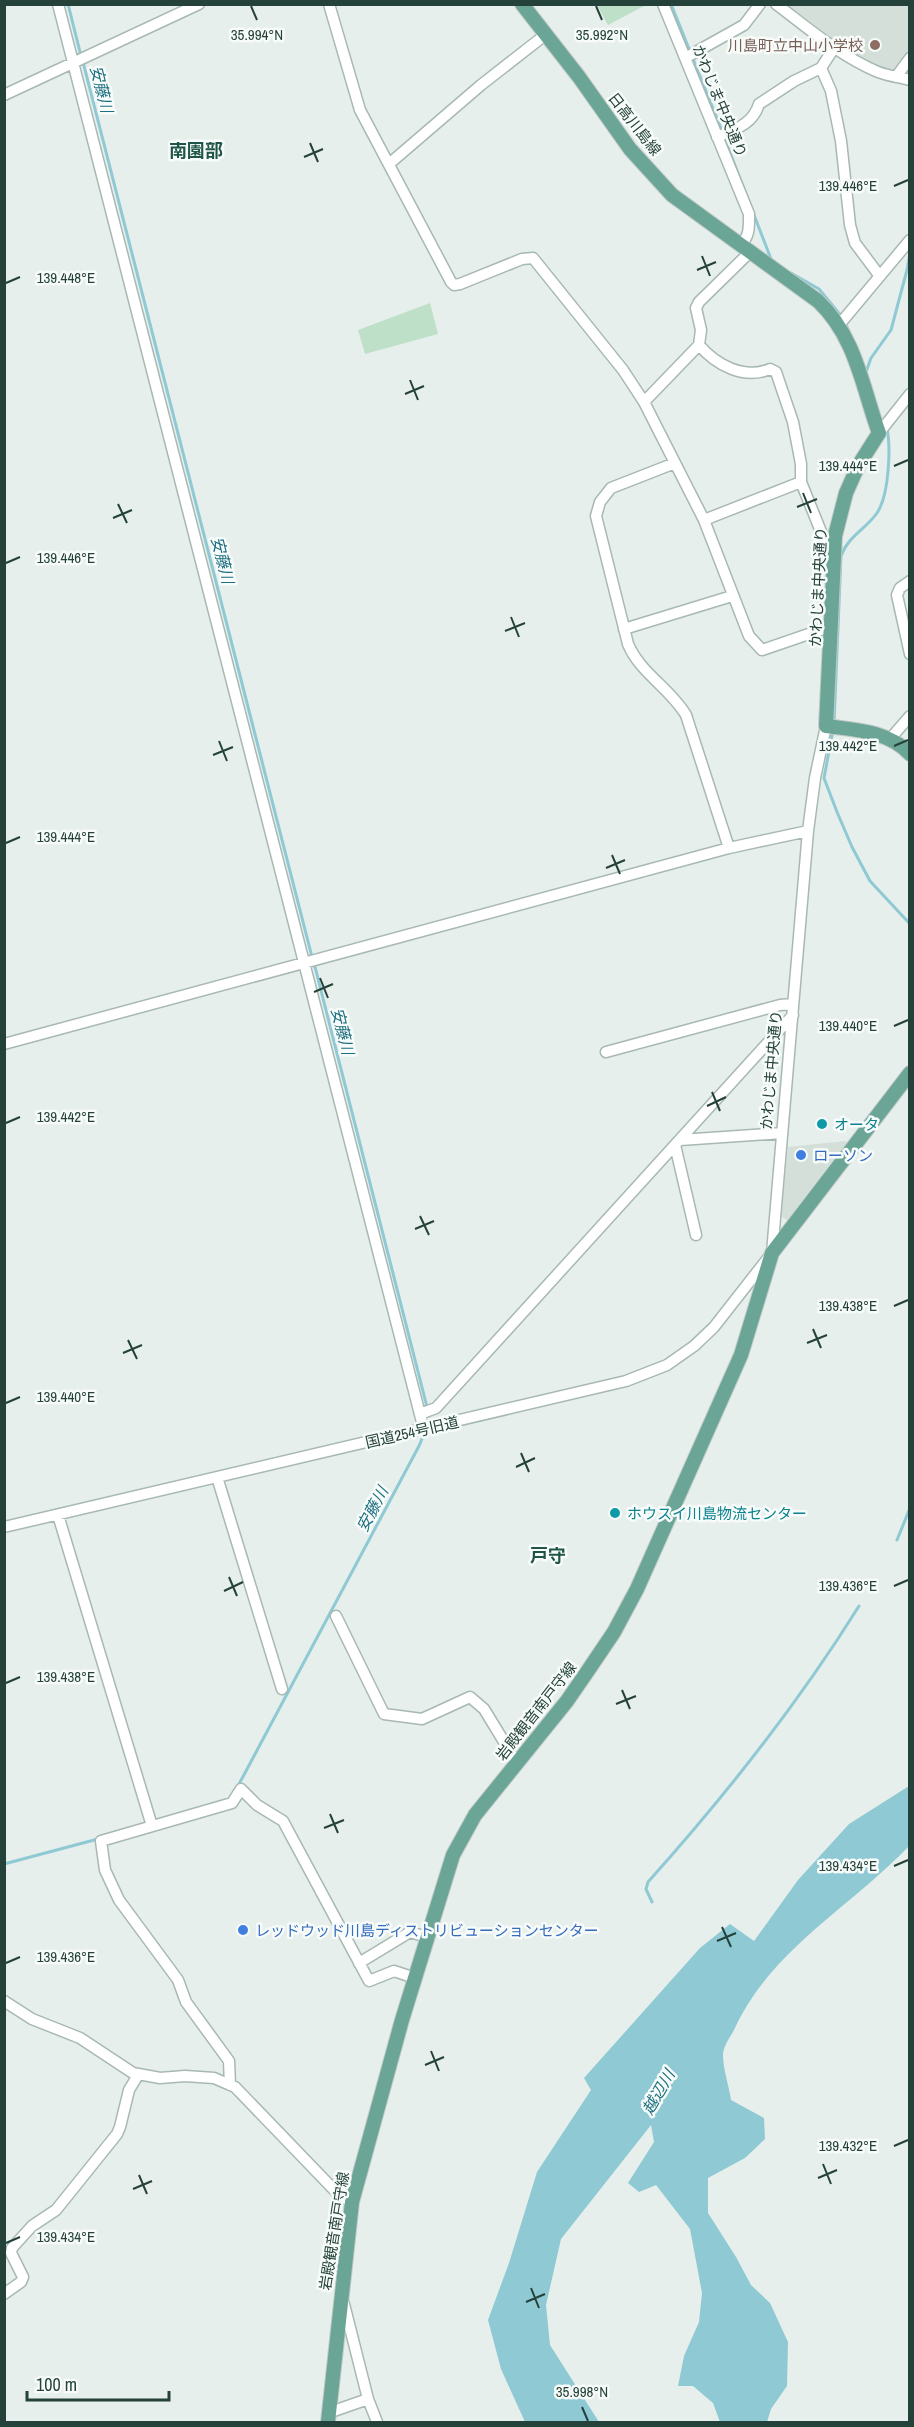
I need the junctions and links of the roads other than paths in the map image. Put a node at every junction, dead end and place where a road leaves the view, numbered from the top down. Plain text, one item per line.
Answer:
1 (58, 4) edge
2 (199, 4) edge
3 (329, 4) edge
4 (522, 4) edge
5 (663, 4) edge
6 (760, 4) edge
7 (776, 4) edge
8 (545, 35) junction
9 (834, 48) junction
10 (685, 58) junction
11 (909, 58) edge
12 (73, 63) junction
13 (821, 68) junction
14 (896, 76) junction
15 (909, 80) edge
16 (4, 95) edge
17 (717, 137) junction
18 (389, 164) junction
19 (909, 240) edge
20 (746, 248) junction
21 (879, 275) junction
22 (839, 325) junction
23 (699, 345) junction
24 (909, 394) edge
25 (644, 402) junction
26 (879, 433) junction
27 (675, 463) junction
28 (801, 482) junction
29 (704, 520) junction
30 (834, 554) junction
31 (909, 581) edge
32 (732, 596) junction
33 (832, 626) junction
34 (624, 629) junction
35 (909, 654) edge
36 (909, 716) edge
37 (826, 726) junction
38 (890, 739) junction
39 (909, 752) edge
40 (808, 831) junction
41 (729, 848) junction
42 (305, 963) junction
43 (793, 1009) junction
44 (4, 1044) edge
45 (606, 1052) dead end
46 (909, 1073) edge
47 (782, 1133) junction
48 (677, 1143) junction
49 (696, 1235) dead end
50 (772, 1253) junction
51 (420, 1414) junction
52 (424, 1430) junction
53 (217, 1477) junction
54 (58, 1515) junction
55 (4, 1527) edge
56 (336, 1616) dead end
57 (282, 1689) dead end
58 (517, 1763) junction
59 (152, 1826) junction
60 (427, 1937) junction
61 (359, 1963) junction
62 (415, 1978) junction
63 (4, 2001) edge
64 (138, 2075) junction
65 (230, 2085) junction
66 (352, 2202) junction
67 (341, 2293) junction
68 (4, 2294) edge
69 (368, 2400) junction
70 (328, 2418) edge
71 (378, 2422) edge

1 - 12 street
2 - 12 street
3 - 18 street
4 - 8 main road, 日高川島線
5 - 10 street, かわじま中央通り
6 - 10 street
7 - 9 street
8 - 18 street
8 - 20 main road, 日高川島線
9 - 13 street
9 - 14 street
10 - 17 street, かわじま中央通り
11 - 14 street
12 - 16 street
12 - 42 street
13 - 17 street
13 - 21 street
14 - 15 street
17 - 20 street, かわじま中央通り
18 - 25 street
19 - 21 street
20 - 22 main road
20 - 23 street
21 - 22 street
22 - 26 main road
23 - 25 street
23 - 28 street
24 - 26 street
25 - 27 street
26 - 30 main road, かわじま中央通り
27 - 29 street
27 - 34 street
28 - 29 street
28 - 30 street
29 - 32 street
30 - 33 main road, かわじま中央通り
31 - 35 street
32 - 33 street
32 - 34 street
33 - 37 main road, かわじま中央通り
34 - 41 street
36 - 38 street
37 - 38 main road
37 - 40 street, かわじま中央通り
38 - 39 main road
40 - 41 street
40 - 43 street, かわじま中央通り
41 - 42 street
42 - 44 street
42 - 51 street
43 - 45 street
43 - 47 street, かわじま中央通り
43 - 48 street
46 - 50 main road, 岩殿観音南戸守線
47 - 48 street
47 - 50 street, かわじま中央通り
48 - 49 street
48 - 51 street
50 - 52 street, 国道254号旧道
50 - 58 main road, 岩殿観音南戸守線
51 - 52 street
52 - 53 street, 国道254号旧道
53 - 54 street, 国道254号旧道
53 - 57 street
54 - 55 street, 国道254号旧道
54 - 59 street
56 - 58 street
58 - 60 main road, 岩殿観音南戸守線
59 - 61 street
59 - 65 street
60 - 61 street
60 - 62 main road, 岩殿観音南戸守線
61 - 62 street
62 - 66 main road, 岩殿観音南戸守線
63 - 64 street
64 - 65 street
64 - 68 street
65 - 66 street
66 - 67 main road, 岩殿観音南戸守線
67 - 69 street
67 - 70 main road, 岩殿観音南戸守線
69 - 70 street
69 - 71 street

